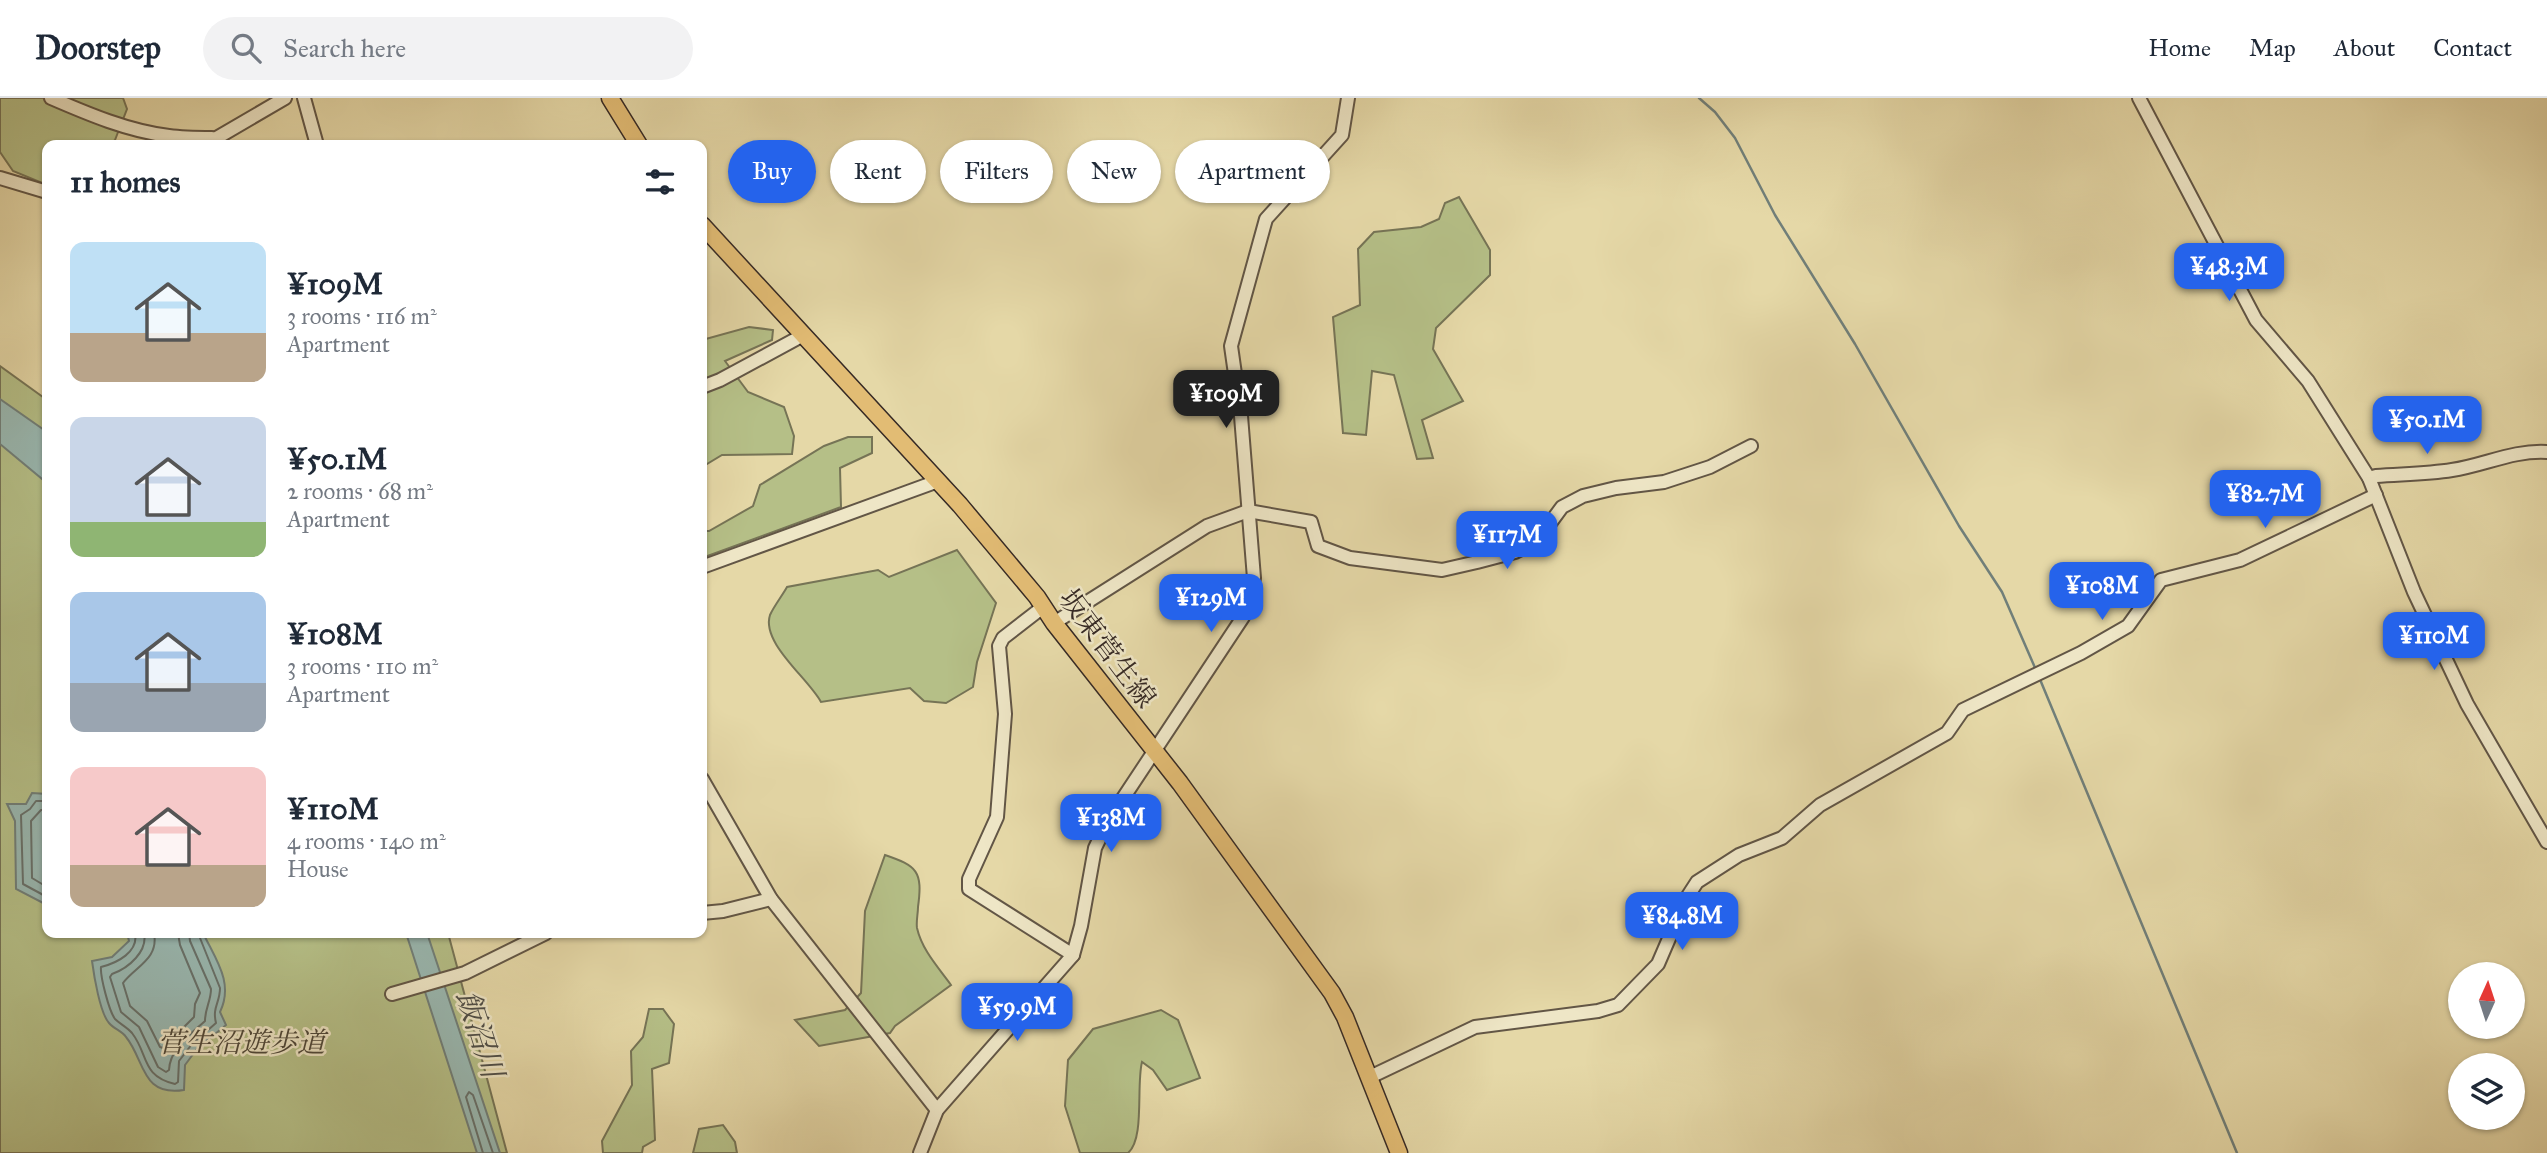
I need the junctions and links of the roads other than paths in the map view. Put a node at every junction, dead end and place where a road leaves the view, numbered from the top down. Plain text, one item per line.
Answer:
1 (51, 98) edge
2 (285, 98) edge
3 (304, 98) edge
4 (610, 98) edge
5 (1348, 98) edge
6 (2139, 98) edge
7 (195, 140) edge
8 (212, 140) edge
9 (316, 140) edge
10 (636, 140) edge
11 (0, 178) edge
12 (42, 191) edge
13 (707, 230) edge
14 (802, 333) junction
15 (707, 385) edge
16 (1751, 446) dead end
17 (2547, 452) edge
18 (2369, 478) junction
19 (938, 481) junction
20 (2376, 495) junction
21 (1248, 512) junction
22 (707, 565) edge
23 (1044, 607) junction
24 (1054, 623) junction
25 (1154, 752) junction
26 (707, 788) edge
27 (2547, 842) edge
28 (771, 899) junction
29 (707, 913) edge
30 (536, 938) edge
31 (1073, 954) junction
32 (395, 994) dead end
33 (1370, 1077) junction
34 (937, 1110) junction
35 (920, 1153) edge
36 (1399, 1153) edge

1 - 7 street
2 - 8 street
3 - 9 street
4 - 10 main road
5 - 21 street
6 - 18 street
11 - 12 street
13 - 14 main road, 坂東菅生線
14 - 15 street
14 - 19 main road, 坂東菅生線
16 - 21 street
17 - 18 street
18 - 20 street
19 - 22 street
19 - 23 main road, 坂東菅生線
20 - 27 street
20 - 33 street
21 - 24 street
21 - 25 street
23 - 24 main road, 坂東菅生線
23 - 31 street
24 - 25 main road, 坂東菅生線
25 - 31 street
25 - 33 main road, 坂東菅生線
26 - 28 street
28 - 29 street
28 - 34 street
30 - 32 street
31 - 34 street
33 - 36 main road, 坂東菅生線
34 - 35 street

